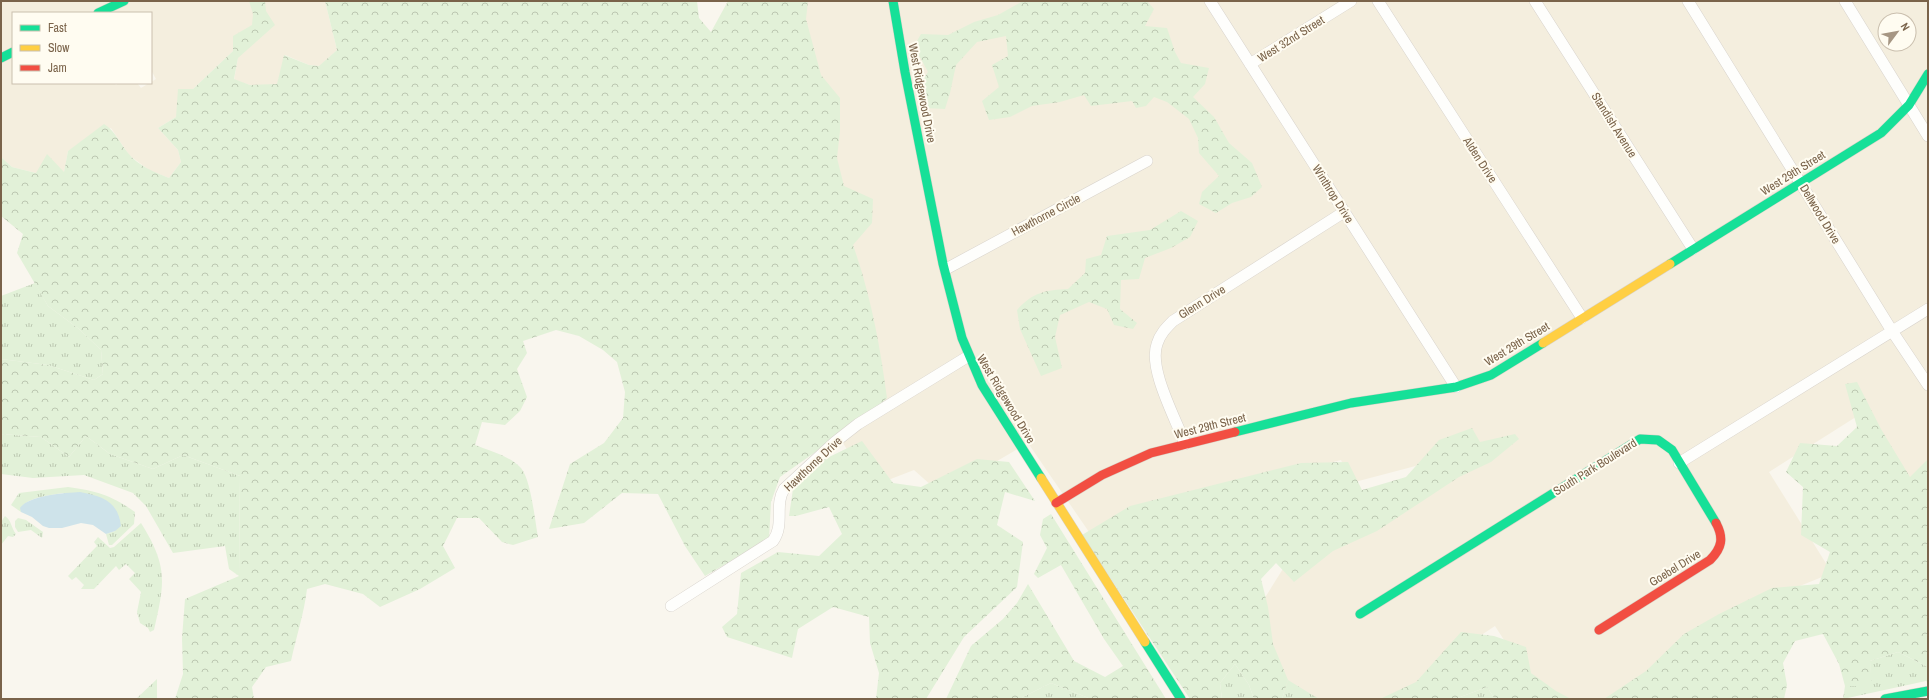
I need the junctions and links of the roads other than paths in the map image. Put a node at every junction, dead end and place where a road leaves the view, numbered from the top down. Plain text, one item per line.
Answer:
1 (124, 1) edge
2 (892, 1) edge
3 (1210, 1) edge
4 (1351, 1) edge
5 (1378, 1) edge
6 (1535, 1) edge
7 (1688, 1) edge
8 (1844, 1) edge
9 (100, 12) edge
10 (12, 52) edge
11 (1, 58) edge
12 (1250, 64) junction
13 (1928, 74) edge
14 (1909, 105) junction
15 (1928, 136) edge
16 (1147, 160) dead end
17 (1801, 183) junction
18 (1344, 212) junction
19 (1693, 249) junction
20 (946, 269) junction
21 (1928, 309) edge
22 (1582, 318) junction
23 (1892, 331) junction
24 (967, 357) junction
25 (1928, 385) edge
26 (1456, 387) junction
27 (1186, 444) junction
28 (1680, 463) junction
29 (1056, 503) junction
30 (671, 606) dead end
31 (1360, 614) dead end
32 (1599, 630) dead end
33 (1928, 691) edge
34 (1181, 699) edge
35 (1885, 699) edge

1 - 9 street
2 - 20 street, West Ridgewood Drive
3 - 12 street, Winthrop Drive
4 - 12 street, West 32nd Street
5 - 22 street, Alden Drive
6 - 19 street, Standish Avenue
7 - 17 street, Dellwood Drive
8 - 14 street
10 - 11 street
12 - 18 street, Winthrop Drive
13 - 14 street, West 29th Street
14 - 15 street
14 - 17 street, West 29th Street
16 - 20 street, Hawthorne Circle
17 - 19 street, West 29th Street
17 - 23 street, Dellwood Drive
18 - 26 street, Winthrop Drive
18 - 27 street, Glenn Drive
19 - 22 street, West 29th Street
20 - 24 street, West Ridgewood Drive
21 - 23 street
22 - 26 street, West 29th Street
23 - 25 street, Dellwood Drive
23 - 28 street
24 - 29 street, West Ridgewood Drive
24 - 30 street, Hawthorne Drive
26 - 27 street, West 29th Street
27 - 29 street, West 29th Street
28 - 31 street, South Park Boulevard
28 - 32 street, Goebel Drive
29 - 34 street, West Ridgewood Drive
33 - 35 street

